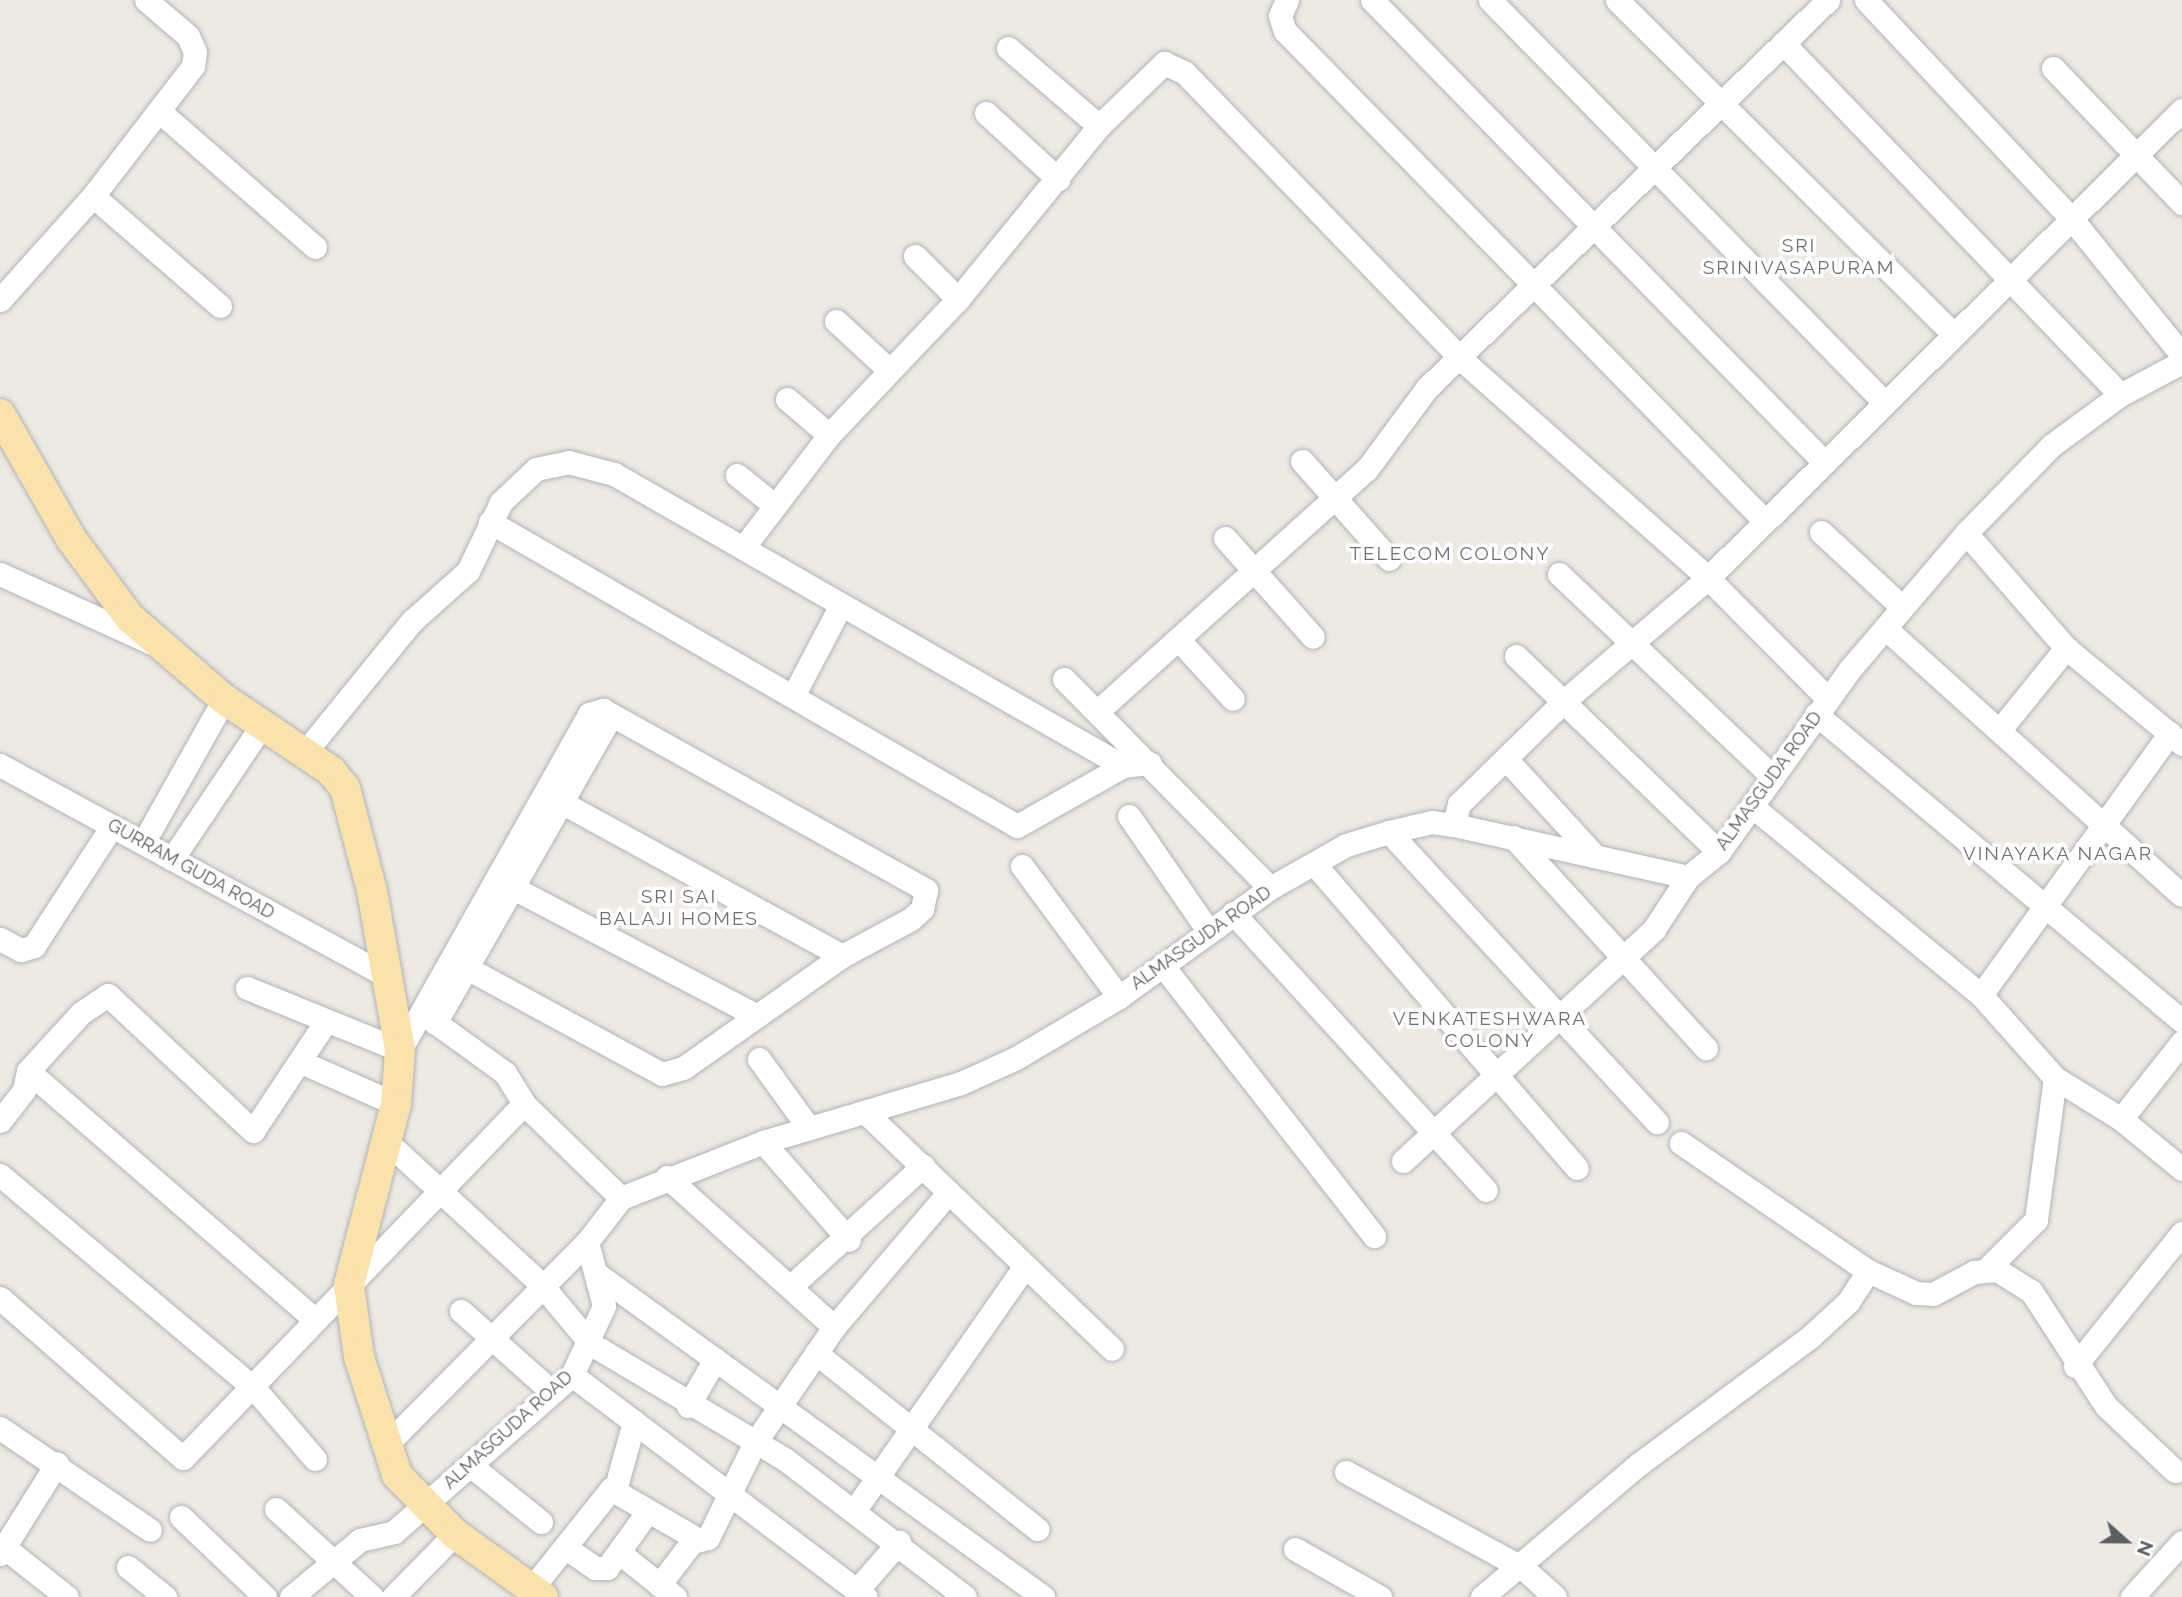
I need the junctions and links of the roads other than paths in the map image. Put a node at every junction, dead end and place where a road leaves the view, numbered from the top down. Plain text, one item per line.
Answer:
1 (146, 0) edge
2 (1372, 0) edge
3 (1490, 0) edge
4 (1618, 0) edge
5 (1828, 0) edge
6 (1866, 0) edge
7 (1284, 1) edge
8 (1797, 8) edge
9 (1783, 43) junction
10 (1008, 48) dead end
11 (2053, 68) dead end
12 (1718, 102) junction
13 (2182, 110) edge
14 (159, 111) junction
15 (986, 113) dead end
16 (1099, 127) junction
17 (2136, 156) junction
18 (1656, 169) junction
19 (1058, 179) junction
20 (93, 196) junction
21 (2182, 204) edge
22 (2071, 218) junction
23 (1594, 224) junction
24 (315, 247) dead end
25 (915, 256) dead end
26 (2009, 277) junction
27 (1534, 288) junction
28 (958, 299) junction
29 (0, 300) edge
30 (220, 306) dead end
31 (836, 321) dead end
32 (1952, 333) junction
33 (2182, 355) edge
34 (1462, 360) junction
35 (2182, 362) edge
36 (887, 368) junction
37 (2120, 395) junction
38 (787, 400) dead end
39 (1883, 401) junction
40 (0, 414) edge
41 (829, 435) junction
42 (1822, 460) junction
43 (1302, 461) dead end
44 (737, 475) dead end
45 (1335, 498) junction
46 (774, 505) junction
47 (1763, 519) junction
48 (490, 522) junction
49 (1821, 531) dead end
50 (1966, 533) junction
51 (1225, 538) dead end
52 (743, 548) junction
53 (1389, 559) dead end
54 (1254, 571) junction
55 (0, 574) edge
56 (1559, 574) dead end
57 (1708, 578) junction
58 (840, 607) junction
59 (1902, 607) junction
60 (1885, 628) junction
61 (1313, 637) dead end
62 (1178, 639) junction
63 (1634, 641) junction
64 (2066, 648) junction
65 (169, 650) junction
66 (1516, 656) dead end
67 (1064, 680) dead end
68 (793, 696) junction
69 (224, 699) junction
70 (1233, 699) dead end
71 (1564, 701) junction
72 (1822, 707) junction
73 (1099, 710) junction
74 (261, 725) junction
75 (2002, 727) junction
76 (2176, 738) edge
77 (305, 752) junction
78 (1506, 759) junction
79 (1150, 763) junction
80 (0, 765) edge
81 (1123, 766) junction
82 (1773, 777) junction
83 (552, 798) junction
84 (1753, 807) junction
85 (1129, 816) dead end
86 (1454, 825) junction
87 (112, 826) junction
88 (2100, 826) junction
89 (1389, 832) junction
90 (1513, 837) junction
91 (143, 843) junction
92 (1719, 852) junction
93 (1595, 856) junction
94 (173, 859) junction
95 (1022, 866) dead end
96 (1315, 866) junction
97 (1688, 877) junction
98 (504, 883) junction
99 (1270, 888) junction
100 (2182, 895) edge
101 (2046, 908) junction
102 (1233, 913) junction
103 (1209, 932) junction
104 (0, 939) edge
105 (1624, 953) junction
106 (842, 956) junction
107 (459, 963) junction
108 (1164, 966) junction
109 (382, 973) junction
110 (247, 988) dead end
111 (1981, 995) junction
112 (1119, 997) junction
113 (1561, 1012) junction
114 (757, 1016) junction
115 (429, 1018) junction
116 (2182, 1021) edge
117 (324, 1024) junction
118 (2182, 1042) edge
119 (1706, 1048) dead end
120 (400, 1051) junction
121 (759, 1059) dead end
122 (301, 1062) junction
123 (28, 1071) junction
124 (1495, 1075) junction
125 (2055, 1078) junction
126 (396, 1104) junction
127 (524, 1104) junction
128 (865, 1112) junction
129 (2121, 1119) junction
130 (0, 1121) edge
131 (1657, 1122) dead end
132 (809, 1128) junction
133 (1431, 1135) junction
134 (387, 1142) junction
135 (763, 1142) junction
136 (1681, 1143) dead end
137 (1404, 1161) dead end
138 (923, 1166) junction
139 (1577, 1168) dead end
140 (2182, 1169) edge
141 (0, 1175) edge
142 (667, 1177) junction
143 (1486, 1190) dead end
144 (442, 1191) junction
145 (949, 1192) junction
146 (621, 1198) junction
147 (2182, 1233) edge
148 (1374, 1236) dead end
149 (849, 1240) junction
150 (587, 1242) junction
151 (1025, 1266) junction
152 (1987, 1269) junction
153 (1868, 1271) junction
154 (597, 1275) junction
155 (540, 1283) junction
156 (349, 1284) junction
157 (790, 1287) junction
158 (0, 1298) edge
159 (461, 1311) dead end
160 (313, 1318) junction
161 (834, 1327) junction
162 (490, 1335) junction
163 (591, 1344) junction
164 (1112, 1349) dead end
165 (816, 1353) junction
166 (715, 1359) junction
167 (2075, 1366) junction
168 (572, 1374) junction
169 (253, 1387) junction
170 (551, 1391) junction
171 (688, 1406) junction
172 (782, 1406) junction
173 (634, 1422) junction
174 (0, 1428) edge
175 (911, 1431) junction
176 (387, 1444) junction
177 (754, 1444) junction
178 (315, 1459) dead end
179 (57, 1462) junction
180 (470, 1465) junction
181 (2180, 1470) edge
182 (876, 1472) junction
183 (1346, 1472) dead end
184 (615, 1490) junction
185 (727, 1495) junction
186 (425, 1504) junction
187 (276, 1509) dead end
188 (648, 1511) junction
189 (854, 1511) junction
190 (181, 1517) dead end
191 (541, 1522) dead end
192 (1037, 1529) dead end
193 (150, 1530) dead end
194 (455, 1534) junction
195 (697, 1539) junction
196 (899, 1542) junction
197 (2182, 1542) edge
198 (565, 1547) junction
199 (2, 1548) edge
200 (1294, 1549) dead end
201 (621, 1554) junction
202 (333, 1562) junction
203 (128, 1567) dead end
204 (1523, 1568) junction
205 (667, 1591) edge
206 (537, 1593) edge
207 (861, 1593) edge
208 (67, 1597) edge
209 (165, 1597) edge
210 (265, 1597) edge
211 (291, 1597) edge
212 (372, 1597) edge
213 (393, 1597) edge
214 (965, 1597) edge
215 (1043, 1597) edge
216 (1380, 1597) edge
217 (1482, 1597) edge
218 (1555, 1597) edge
219 (2132, 1597) edge

1 - 14 street
2 - 23 street
3 - 18 street
4 - 12 street
5 - 8 street
6 - 22 street
7 - 27 street
8 - 9 street
9 - 12 street
9 - 26 street
10 - 16 street
11 - 17 street
12 - 18 street
12 - 32 street
13 - 17 street
14 - 20 street
14 - 24 street
15 - 19 street
16 - 19 street
16 - 34 street
17 - 21 street
17 - 22 street
18 - 23 street
18 - 39 street
19 - 28 street
20 - 29 street
20 - 30 street
22 - 26 street
22 - 33 street
23 - 27 street
23 - 42 street
25 - 28 street
26 - 32 street
26 - 37 street
27 - 34 street
27 - 47 street
28 - 36 street
31 - 36 street
32 - 39 street
34 - 45 street
34 - 57 street
35 - 37 street, ALMASGUDA ROAD
36 - 41 street
37 - 50 street, ALMASGUDA ROAD
38 - 41 street
39 - 42 street
40 - 65 main road
41 - 46 street
42 - 47 street
43 - 45 street
44 - 46 street
45 - 53 street
45 - 54 street
46 - 52 street
47 - 57 street
48 - 52 street
48 - 68 street
48 - 77 street
49 - 59 street
50 - 59 street, ALMASGUDA ROAD
50 - 64 street
51 - 54 street
52 - 58 street
54 - 61 street
54 - 62 street
55 - 65 street
56 - 63 street
57 - 63 street
57 - 72 street
58 - 68 street
58 - 81 street
59 - 60 street, ALMASGUDA ROAD
60 - 72 street, ALMASGUDA ROAD
60 - 75 street
62 - 70 street
62 - 73 street
63 - 71 street
63 - 82 street
64 - 75 street
64 - 76 street
65 - 69 main road
66 - 71 street
67 - 73 street
68 - 81 street
69 - 74 main road
69 - 91 street
71 - 78 street
71 - 92 street
72 - 82 street, ALMASGUDA ROAD
72 - 101 street
73 - 79 street
74 - 77 main road
74 - 94 street
75 - 88 street
76 - 88 street
77 - 109 main road
78 - 86 street
78 - 93 street
79 - 81 street
79 - 99 street
80 - 87 street, GURRAM GUDA ROAD
82 - 84 street, ALMASGUDA ROAD
83 - 98 street
83 - 106 street
83 - 106 street
84 - 92 street, ALMASGUDA ROAD
84 - 111 street
85 - 103 street
86 - 89 street, ALMASGUDA ROAD
86 - 90 street, ALMASGUDA ROAD
87 - 91 street, GURRAM GUDA ROAD
87 - 104 street
88 - 100 street
88 - 101 street
89 - 96 street, ALMASGUDA ROAD
89 - 113 street
90 - 93 street, ALMASGUDA ROAD
90 - 105 street
91 - 94 street, GURRAM GUDA ROAD
92 - 97 street, ALMASGUDA ROAD
93 - 97 street, ALMASGUDA ROAD
94 - 109 street, GURRAM GUDA ROAD
95 - 112 street
96 - 99 street, ALMASGUDA ROAD
96 - 124 street
97 - 105 street
98 - 107 street
98 - 114 street
99 - 102 street, ALMASGUDA ROAD
101 - 111 street
101 - 116 street
102 - 103 street, ALMASGUDA ROAD
102 - 133 street
103 - 108 street, ALMASGUDA ROAD
105 - 113 street
105 - 119 street
106 - 114 street
107 - 114 street
107 - 115 street
108 - 112 street, ALMASGUDA ROAD
108 - 148 street
109 - 120 main road
110 - 117 street
111 - 125 street
112 - 128 street, ALMASGUDA ROAD
113 - 124 street
113 - 131 street
115 - 120 street
115 - 127 street
117 - 120 street
117 - 122 street
118 - 129 street
120 - 126 main road
121 - 132 street
122 - 123 street
122 - 126 street
123 - 130 street
123 - 160 street
124 - 133 street
124 - 139 street
125 - 129 street
125 - 152 street
126 - 134 main road
127 - 144 street
127 - 146 street
128 - 132 street, ALMASGUDA ROAD
128 - 138 street
129 - 140 street
132 - 135 street, ALMASGUDA ROAD
133 - 137 street
133 - 143 street
134 - 144 street
134 - 156 main road
135 - 142 street, ALMASGUDA ROAD
135 - 149 street
136 - 153 street
138 - 145 street
138 - 149 street
141 - 169 street
142 - 146 street, ALMASGUDA ROAD
142 - 157 street
144 - 155 street
144 - 156 street
145 - 151 street
145 - 161 street
146 - 150 street, ALMASGUDA ROAD
147 - 167 street
149 - 157 street
150 - 154 street, ALMASGUDA ROAD
150 - 155 street
151 - 164 street
151 - 175 street
152 - 153 street
152 - 167 street
153 - 204 street
154 - 163 street, ALMASGUDA ROAD
154 - 166 street
155 - 162 street
155 - 163 street
156 - 160 street
156 - 176 main road
157 - 161 street
158 - 169 street
159 - 162 street
160 - 169 street
161 - 165 street
162 - 170 street
162 - 176 street
163 - 168 street, ALMASGUDA ROAD
163 - 171 street
165 - 172 street
165 - 175 street
166 - 171 street
166 - 172 street
167 - 181 street
168 - 170 street, ALMASGUDA ROAD
168 - 173 street
169 - 178 street
170 - 180 street, ALMASGUDA ROAD
171 - 177 street
172 - 177 street
172 - 182 street
173 - 184 street
173 - 185 street
174 - 179 street
175 - 182 street
175 - 192 street
176 - 186 main road
177 - 185 street
177 - 189 street
179 - 193 street
179 - 199 street
180 - 186 street, ALMASGUDA ROAD
180 - 191 street
182 - 189 street
182 - 215 street
183 - 204 street
184 - 188 street
184 - 198 street
185 - 195 street
185 - 207 street
186 - 194 main road
186 - 202 street, ALMASGUDA ROAD
187 - 202 street
188 - 195 street
188 - 201 street
189 - 196 street
190 - 210 street
194 - 206 main road
194 - 213 street
195 - 205 street
196 - 207 street
196 - 214 street
197 - 219 street
198 - 201 street
198 - 206 street
199 - 208 street
200 - 216 street
201 - 205 street
202 - 211 street, ALMASGUDA ROAD
202 - 212 street
203 - 209 street
204 - 217 street
204 - 218 street

